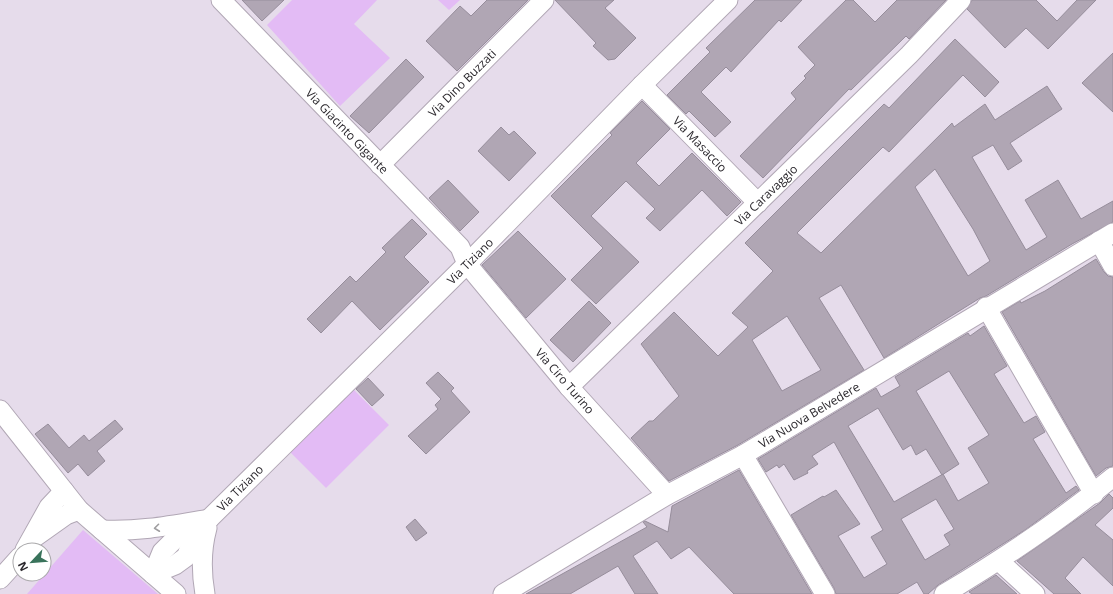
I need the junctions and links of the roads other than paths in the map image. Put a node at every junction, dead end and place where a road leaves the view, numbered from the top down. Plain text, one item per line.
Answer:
1 (221, 0) edge
2 (544, 0) edge
3 (728, 0) edge
4 (961, 0) edge
5 (642, 85) junction
6 (380, 165) junction
7 (758, 203) junction
8 (1106, 237) edge
9 (467, 264) junction
10 (1113, 266) edge
11 (986, 308) junction
12 (569, 388) junction
13 (0, 410) edge
14 (743, 455) junction
15 (1107, 485) edge
16 (64, 491) junction
17 (667, 495) junction
18 (79, 510) junction
19 (209, 518) junction
20 (102, 530) junction
21 (31, 542) edge
22 (32, 542) edge
23 (999, 561) junction
24 (12, 566) edge
25 (153, 574) junction
26 (0, 579) edge
27 (176, 594) edge
28 (205, 594) edge
29 (503, 594) edge
30 (825, 594) edge
31 (944, 594) edge
32 (1035, 594) edge

1 - 6 street, Via Giacinto Gigante
2 - 6 street, Via Dino Buzzati
3 - 5 street, Via Tiziano
4 - 7 street, Via Caravaggio
5 - 7 street, Via Masaccio
5 - 9 street, Via Tiziano
6 - 9 street, Via Giacinto Gigante
7 - 12 street, Via Caravaggio
8 - 10 street
8 - 11 street, Via Nuova Belvedere
9 - 12 street, Via Ciro Turino
9 - 19 street, Via Tiziano
11 - 14 street, Via Nuova Belvedere
11 - 15 street
12 - 17 street, Via Ciro Turino
13 - 16 street
14 - 17 street, Via Nuova Belvedere
14 - 30 street
15 - 23 street
16 - 18 street
16 - 21 street
17 - 29 street, Via Nuova Belvedere
18 - 20 street
18 - 22 street
19 -> 20 street, Via Tiziano
19 - 25 street, Via Tiziano
19 - 28 street, Via Tiziano
20 - 25 street
23 - 31 street
23 - 32 street
24 - 26 street
25 - 27 street

